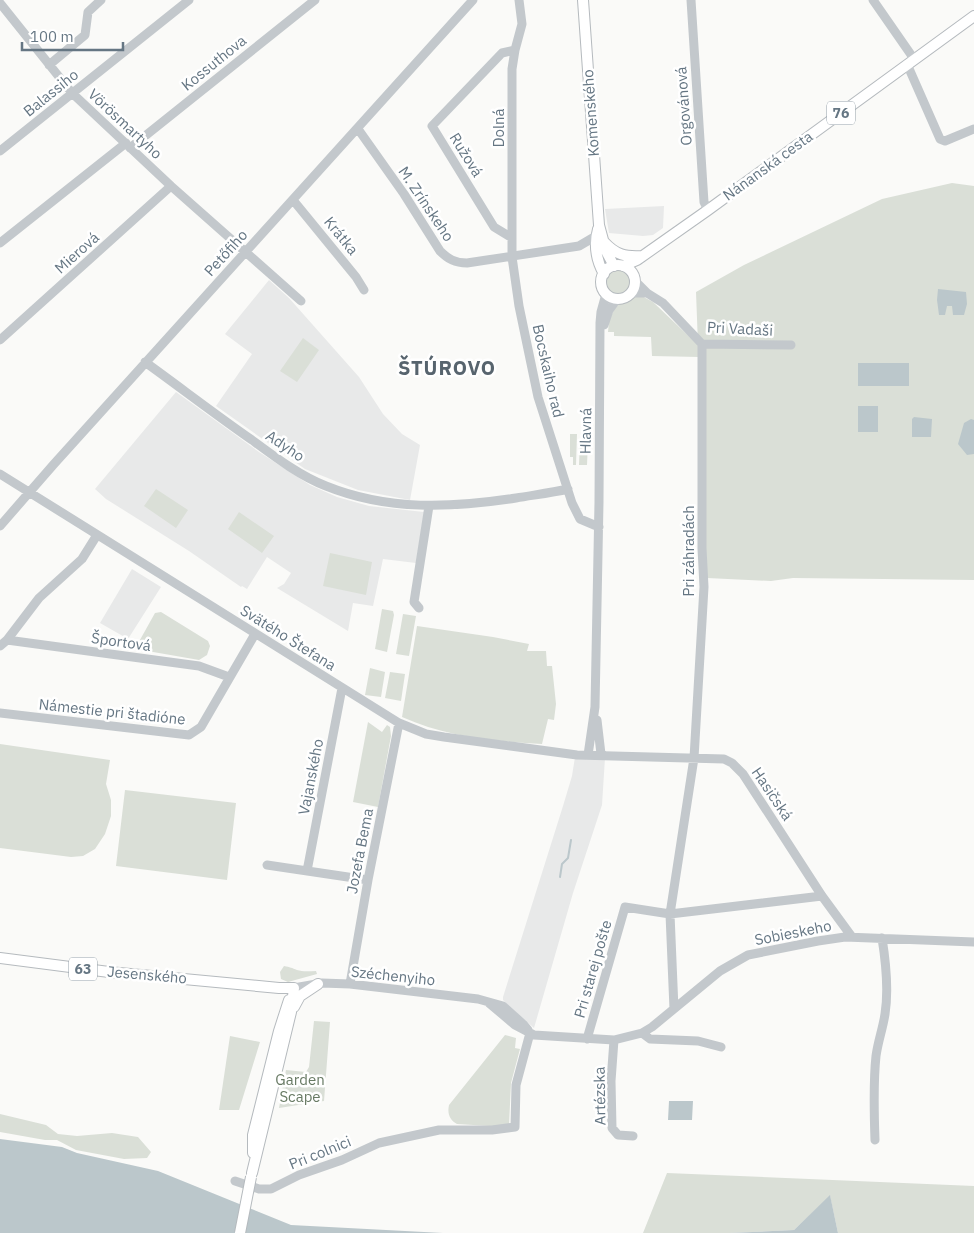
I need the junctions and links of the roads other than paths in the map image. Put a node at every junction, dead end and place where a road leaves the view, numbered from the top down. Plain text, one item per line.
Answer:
1 (101, 0) edge
2 (189, 0) edge
3 (315, 0) edge
4 (473, 0) edge
5 (519, 0) edge
6 (583, 0) edge
7 (690, 0) edge
8 (873, 0) edge
9 (0, 3) edge
10 (974, 16) edge
11 (515, 50) junction
12 (910, 61) junction
13 (49, 65) junction
14 (72, 94) junction
15 (358, 129) junction
16 (974, 129) edge
17 (128, 146) junction
18 (0, 151) edge
19 (171, 186) junction
20 (293, 200) junction
21 (708, 210) junction
22 (512, 238) junction
23 (600, 239) junction
24 (0, 243) edge
25 (660, 244) junction
26 (579, 246) junction
27 (246, 251) junction
28 (512, 256) junction
29 (597, 256) junction
30 (643, 256) junction
31 (619, 266) junction
32 (604, 274) junction
33 (634, 279) junction
34 (364, 290) dead end
35 (647, 292) junction
36 (606, 294) junction
37 (631, 294) junction
38 (617, 299) junction
39 (301, 302) dead end
40 (601, 335) junction
41 (0, 340) edge
42 (702, 344) junction
43 (790, 345) dead end
44 (145, 362) junction
45 (0, 474) edge
46 (568, 489) junction
47 (29, 492) junction
48 (429, 506) junction
49 (0, 526) edge
50 (599, 527) junction
51 (97, 535) junction
52 (419, 608) dead end
53 (255, 634) junction
54 (3, 643) edge
55 (230, 677) junction
56 (342, 688) junction
57 (595, 707) junction
58 (0, 714) edge
59 (399, 724) junction
60 (601, 754) junction
61 (588, 755) junction
62 (694, 758) junction
63 (267, 865) dead end
64 (307, 871) junction
65 (368, 880) junction
66 (822, 896) junction
67 (670, 914) junction
68 (852, 937) junction
69 (882, 938) junction
70 (974, 942) edge
71 (0, 958) edge
72 (318, 984) junction
73 (350, 984) junction
74 (270, 988) junction
75 (293, 992) junction
76 (489, 1003) joint
77 (674, 1009) junction
78 (288, 1012) junction
79 (530, 1033) junction
80 (642, 1033) junction
81 (587, 1039) junction
82 (614, 1040) junction
83 (721, 1047) dead end
84 (633, 1136) dead end
85 (875, 1140) dead end
86 (235, 1181) dead end
87 (240, 1233) edge

1 - 13 street
2 - 14 street, Balassiho
3 - 17 street, Kossuthova
4 - 15 street, Petőfiho
5 - 11 street, Dolná
6 - 23 main road, Komenského
7 - 21 street, Orgovánová
8 - 12 street
9 - 13 street, Vörösmartyho
10 - 12 main road, Nánanská cesta / 76
11 - 22 street, Dolná
11 - 22 street, Ružová
12 - 16 street
12 - 21 main road, Nánanská cesta / 76
13 - 14 street, Vörösmartyho
14 - 17 street, Vörösmartyho
14 - 18 street, Balassiho
15 - 20 street, Petőfiho
15 - 28 street, M. Zrínskeho
17 - 19 street, Vörösmartyho
17 - 24 street, Kossuthova
19 - 27 street, Vörösmartyho
19 - 41 street, Mierová
20 - 27 street, Petőfiho
20 - 34 street, Krátka
21 - 25 main road, Nánanská cesta / 76
22 - 28 street, Dolná
23 - 26 street
23 - 29 main road, Komenského
23 - 30 main road
23 - 31 main road
25 - 30 main road, 76
25 - 33 main road, 76
26 - 28 street, M. Zrínskeho
26 - 29 street
27 - 39 street, Vörösmartyho
27 - 44 street, Petőfiho
28 - 46 street, Bocskaiho rad
29 - 32 main road, Komenského
30 - 31 main road, 76
31 - 32 main road, 76
31 - 33 main road
32 - 36 main road
33 - 35 street, Pri Vadaši
33 - 37 main road, 76
35 - 37 street
35 - 42 street, Pri Vadaši
36 - 38 main road
36 - 40 street, Hlavná
37 - 38 main road
38 - 40 street, Hlavná
40 - 50 street, Hlavná
42 - 43 street, Pri Vadaši
42 - 62 street, Pri záhradách
44 - 47 street, Petőfiho
44 - 48 street, Adyho
45 - 47 street, Svätého Štefana
46 - 48 street, Adyho
46 - 50 street
47 - 49 street, Petőfiho
47 - 51 street, Svätého Štefana
48 - 52 street
50 - 57 street, Hlavná
51 - 53 street, Svätého Štefana
51 - 54 street
53 - 55 street, Námestie pri štadióne
53 - 56 street, Svätého Štefana
54 - 55 street, Športová
55 - 58 street, Námestie pri štadióne
56 - 59 street, Svätého Štefana
56 - 64 street, Vajanského
57 - 60 street, Hlavná
57 - 61 street, Hlavná
59 - 61 street, Svätého Štefana
59 - 65 street, Jozefa Bema
60 - 61 street, Hasičská
60 - 62 street, Hasičská
62 - 66 street, Hasičská
62 - 67 street, Pri záhradách
63 - 64 street
64 - 65 street
65 - 73 street, Jozefa Bema
66 - 67 street
66 - 68 street, Hasičská
67 - 77 street, Pri záhradách
67 - 81 street, Pri starej pošte
68 - 69 street, Sobieskeho
68 - 77 street, Sobieskeho
69 - 70 street, Sobieskeho
69 - 85 street
71 - 74 main road, Jesenského / 63
72 - 73 street, Széchenyiho
72 - 75 street, Széchenyiho
72 - 78 main road
73 - 76 street, Széchenyiho
74 - 75 main road, Jesenského / 63
74 - 78 main road
75 - 78 main road
76 - 79 street, Sobieskeho
77 - 80 street, Sobieskeho
78 - 87 main road, bridge
79 - 81 street, Sobieskeho
79 - 86 street, Pri colnici
80 - 82 street, Sobieskeho
80 - 83 street
81 - 82 street, Sobieskeho
82 - 84 street, Artézska

